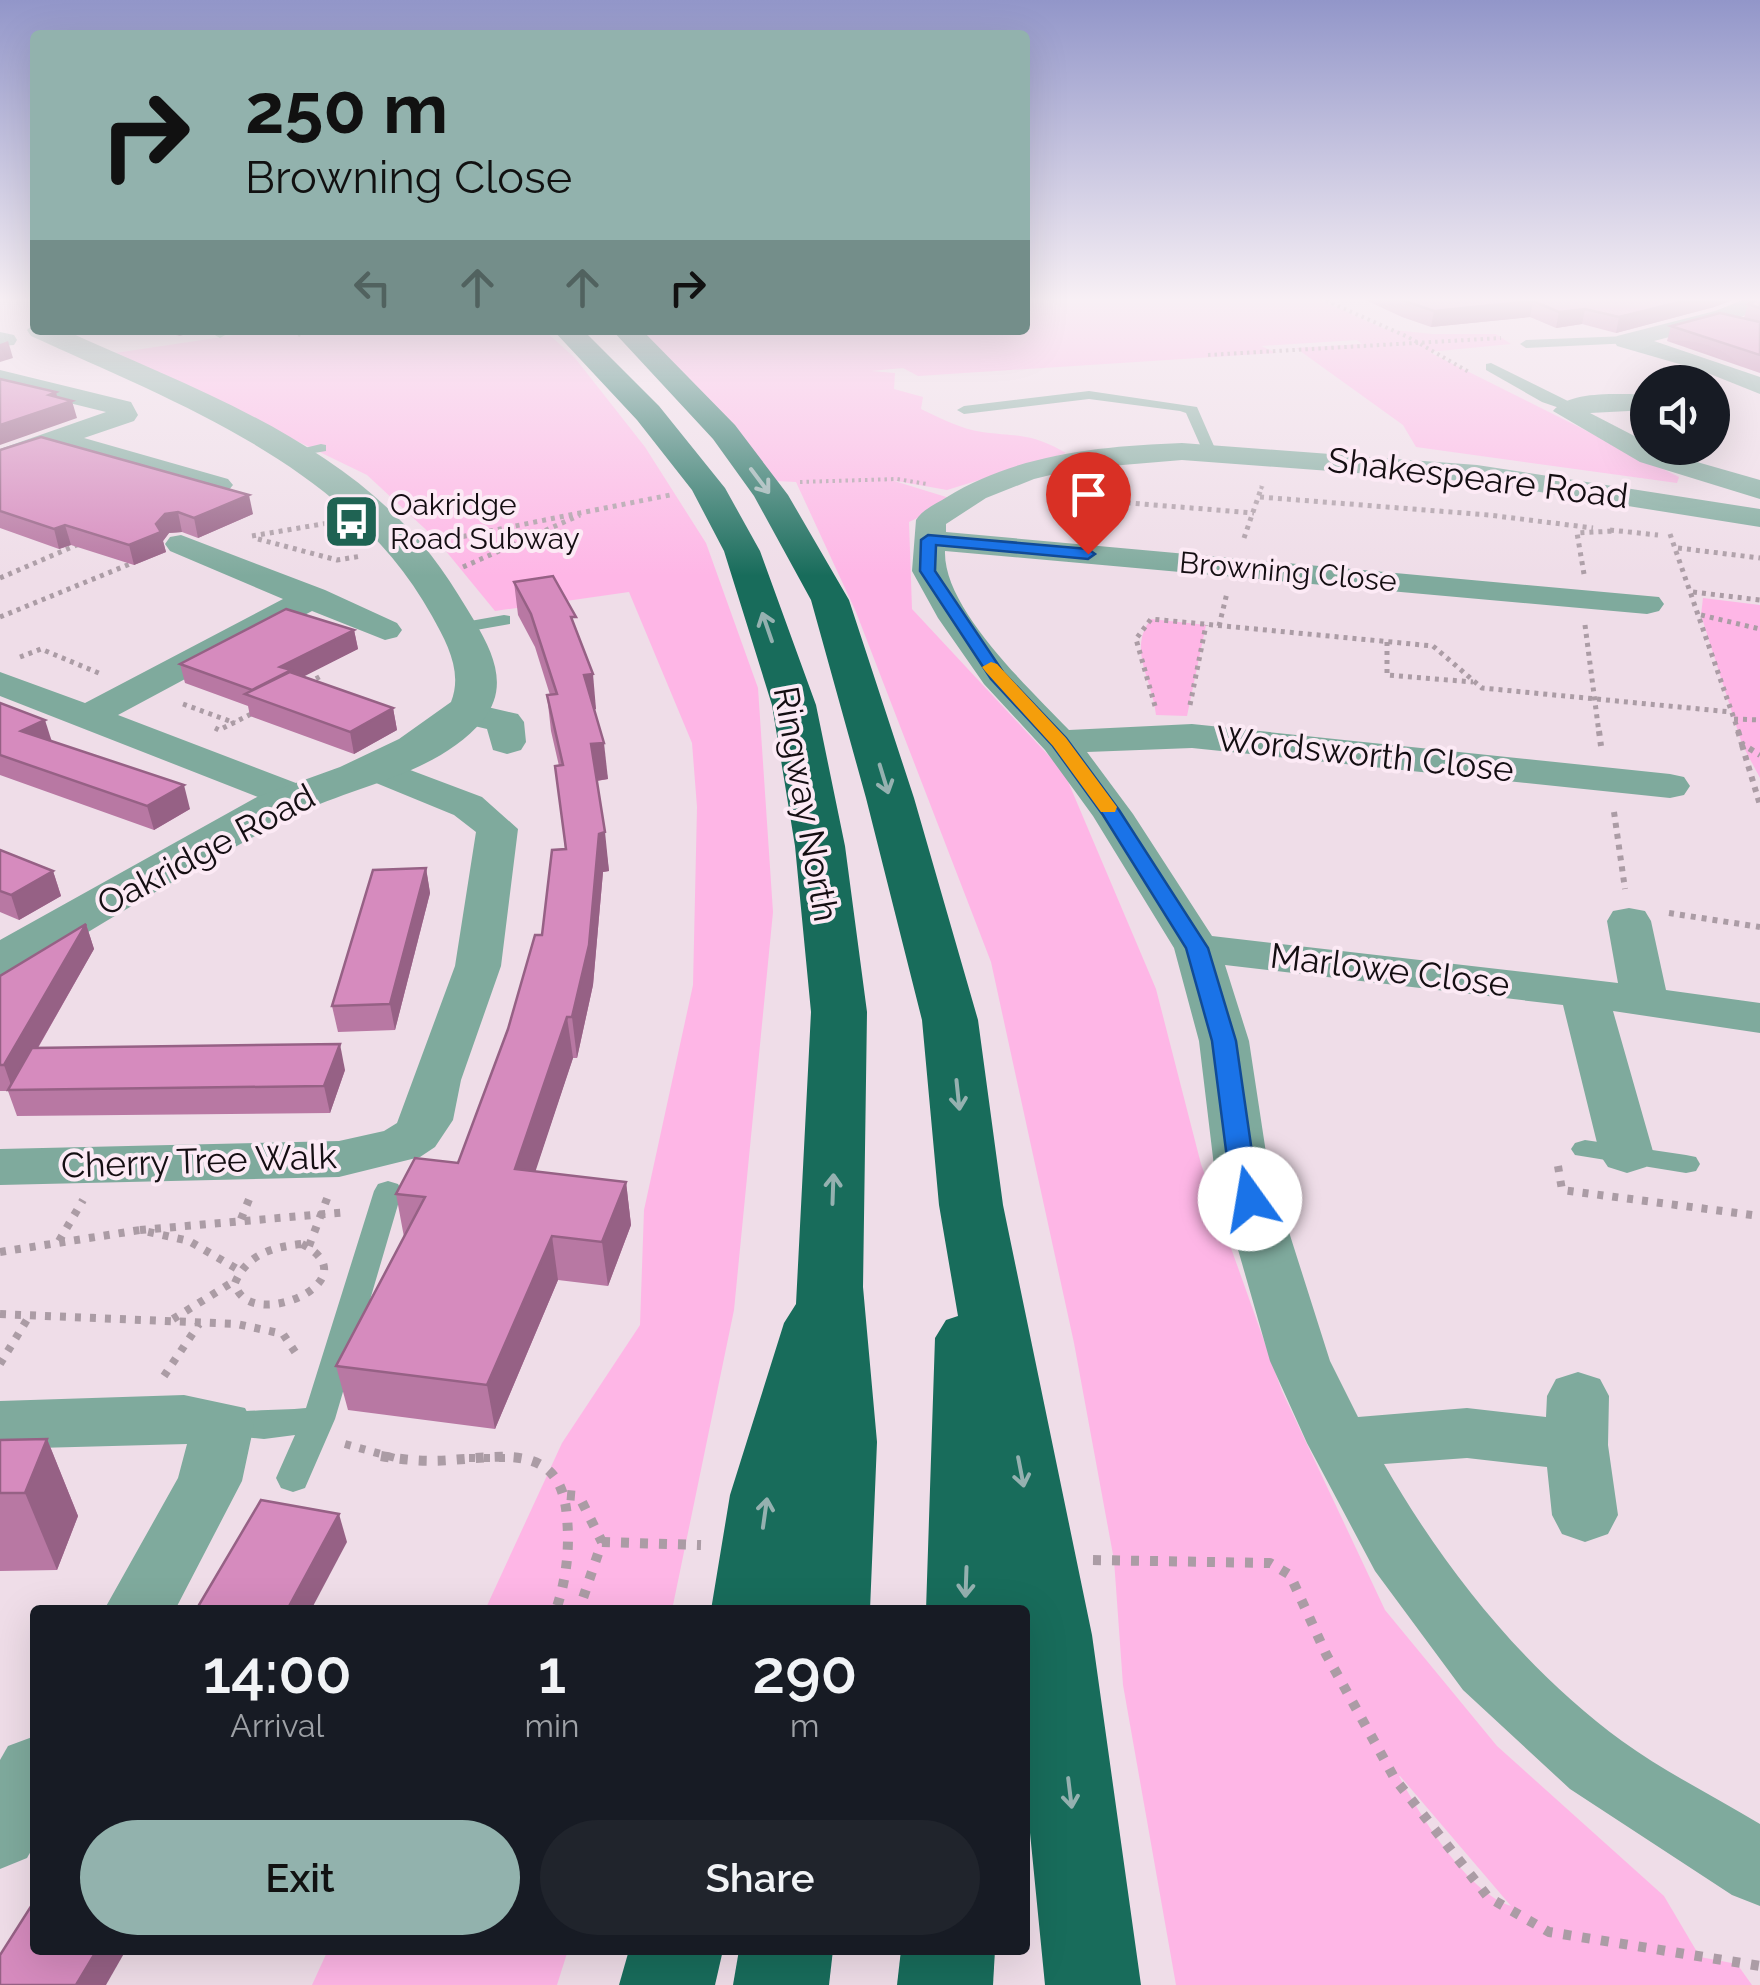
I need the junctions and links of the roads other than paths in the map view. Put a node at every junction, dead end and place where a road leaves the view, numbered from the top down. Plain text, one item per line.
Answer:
1 (51, 391) edge
2 (176, 391) edge
3 (626, 391) edge
4 (684, 391) edge
5 (1532, 391) edge
6 (1630, 403) edge
7 (1571, 408) junction
8 (964, 410) dead end
9 (55, 439) junction
10 (1210, 454) junction
11 (0, 459) edge
12 (218, 485) edge
13 (1760, 490) edge
14 (1760, 518) edge
15 (928, 540) junction
16 (181, 544) dead end
17 (312, 597) junction
18 (1645, 605) dead end
19 (386, 630) dead end
20 (32, 664) dead end
21 (0, 682) edge
22 (466, 713) junction
23 (89, 716) junction
24 (507, 742) dead end
25 (1059, 742) junction
26 (373, 768) junction
27 (1671, 786) dead end
28 (295, 797) junction
29 (1628, 914) road end
30 (1197, 948) junction
31 (2, 959) edge
32 (1584, 992) junction
33 (1645, 1002) junction
34 (1760, 1018) edge
35 (1606, 1152) joint
36 (1686, 1164) dead end
37 (0, 1166) edge
38 (385, 1200) road end
39 (970, 1204) junction
40 (829, 1286) junction
41 (319, 1419) junction
42 (0, 1424) edge
43 (223, 1425) junction
44 (1339, 1444) junction
45 (293, 1478) dead end
46 (1585, 1515) dead end
47 (142, 1605) edge
48 (752, 1605) edge
49 (830, 1605) edge
50 (966, 1605) edge
51 (30, 1780) edge
52 (0, 1832) edge
53 (1760, 1868) edge
54 (675, 1955) edge
55 (785, 1955) edge
56 (948, 1955) edge
57 (667, 1985) edge
58 (780, 1985) edge
59 (945, 1985) edge
60 (1092, 1985) edge

1 - 9 street
2 - 22 street
40 -> 3 highway, Ringway North
4 -> 39 highway, Ringway North
5 - 7 lane
6 - 7 street
7 - 13 street
8 - 10 lane
9 - 11 street
9 - 12 street
10 - 14 street, Shakespeare Road
10 - 15 street, Shakespeare Road
15 - 18 street, Browning Close
15 - 25 street
16 - 17 street
17 - 19 street
17 - 23 street
20 - 21 street
21 - 23 street
22 - 24 street
22 - 26 street, Oakridge Road
23 - 28 street
25 - 27 street, Wordsworth Close
25 - 30 street
26 - 28 street, Oakridge Road
26 - 37 street, Cherry Tree Walk
28 - 31 street, Oakridge Road
29 - 33 street
30 - 32 street, Marlowe Close
30 - 44 street
32 - 33 street, Marlowe Close
32 - 35 street
33 - 34 street, Marlowe Close
35 - 36 lane
38 - 41 lane
39 -> 50 highway
39 -> 60 highway
48 -> 40 highway
40 - 49 highway
41 - 43 lane
41 - 45 lane
42 - 43 street
43 - 47 street
44 - 46 street
44 - 53 street
51 - 52 street
54 - 57 highway
55 - 58 highway
56 - 59 highway

